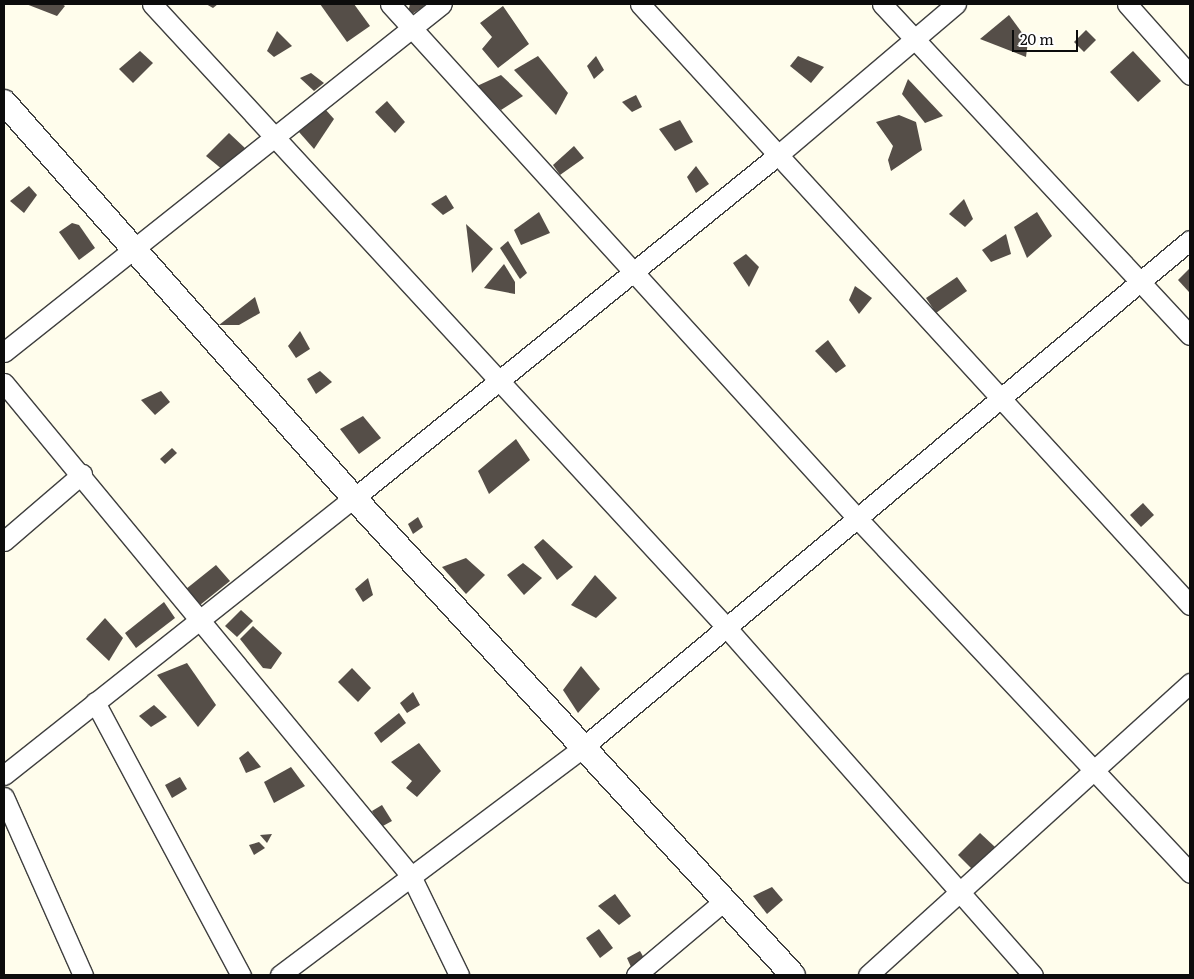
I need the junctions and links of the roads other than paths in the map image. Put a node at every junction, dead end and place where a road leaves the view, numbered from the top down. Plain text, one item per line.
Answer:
1 (152, 4) edge
2 (390, 4) edge
3 (442, 4) edge
4 (640, 4) edge
5 (882, 4) edge
6 (956, 4) edge
7 (1127, 4) edge
8 (412, 28) junction
9 (914, 39) junction
10 (1190, 75) edge
11 (4, 102) edge
12 (274, 137) junction
13 (779, 154) junction
14 (1190, 240) edge
15 (133, 249) junction
16 (633, 271) junction
17 (1141, 282) junction
18 (1190, 336) edge
19 (4, 352) edge
20 (498, 380) junction
21 (4, 383) edge
22 (1003, 397) junction
23 (82, 474) junction
24 (354, 498) junction
25 (857, 518) junction
26 (4, 541) edge
27 (1190, 605) edge
28 (200, 619) junction
29 (726, 627) junction
30 (1190, 683) edge
31 (96, 702) junction
32 (582, 748) junction
33 (1096, 770) junction
34 (4, 775) edge
35 (4, 797) edge
36 (1190, 874) edge
37 (411, 876) junction
38 (960, 892) junction
39 (724, 901) junction
40 (83, 975) edge
41 (241, 975) edge
42 (280, 975) edge
43 (459, 975) edge
44 (636, 975) edge
45 (793, 975) edge
46 (868, 975) edge
47 (1033, 975) edge

1 - 12 street
2 - 8 street
3 - 8 street
4 - 13 street
5 - 9 street
6 - 9 street
7 - 10 street
8 - 12 street
8 - 16 street
9 - 13 street
9 - 17 street
11 - 15 street
12 - 15 street
12 - 20 street
13 - 16 street
13 - 22 street
14 - 17 street
15 - 19 street
15 - 24 street
16 - 20 street
16 - 25 street
17 - 18 street
17 - 22 street
20 - 24 street
20 - 29 street
21 - 23 street
22 - 25 street
22 - 27 street
23 - 26 street
23 - 28 street
24 - 28 street
24 - 32 street
25 - 29 street
25 - 33 street
28 - 31 street
28 - 37 street
29 - 32 street
29 - 38 street
30 - 33 street
31 - 34 street
31 - 41 street
32 - 37 street
32 - 39 street
33 - 36 street
33 - 38 street
35 - 40 street
37 - 42 street
37 - 43 street
38 - 46 street
38 - 47 street
39 - 44 street
39 - 45 street

